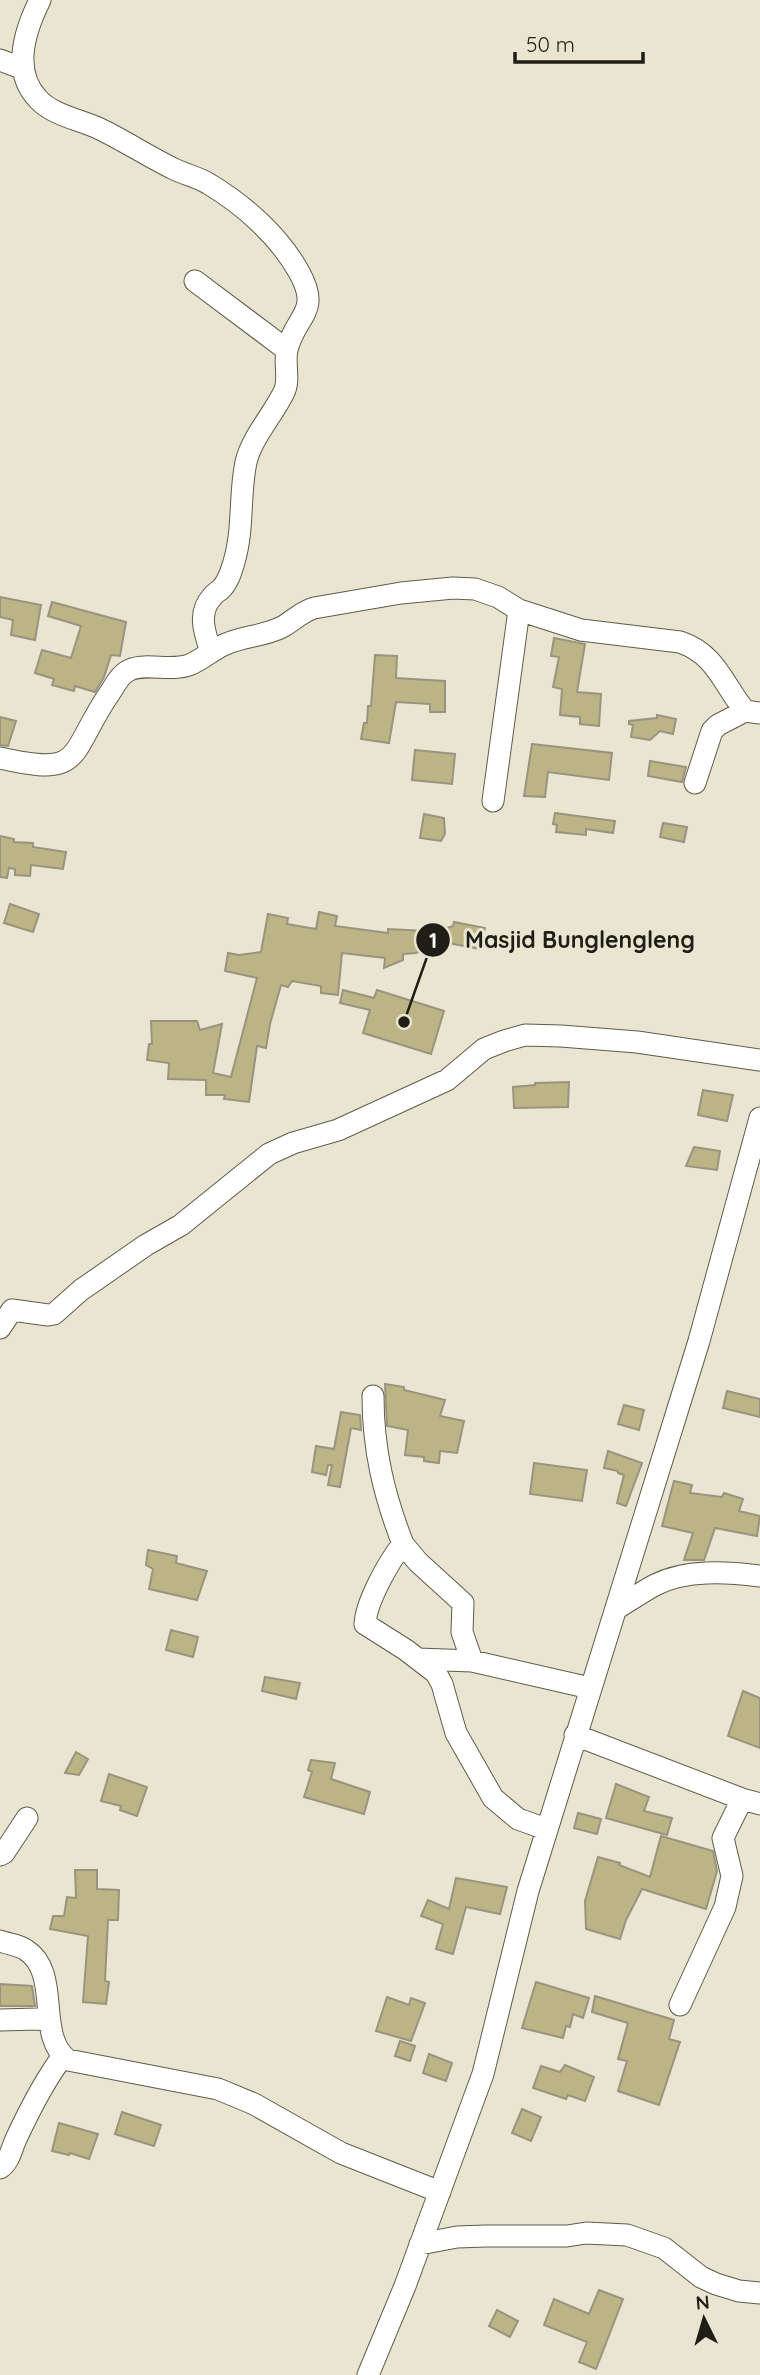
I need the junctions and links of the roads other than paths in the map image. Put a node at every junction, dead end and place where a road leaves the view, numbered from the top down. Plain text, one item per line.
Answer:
1 (40, 0) edge
2 (0, 61) edge
3 (21, 68) junction
4 (195, 281) dead end
5 (287, 350) junction
6 (519, 610) junction
7 (211, 652) junction
8 (753, 712) edge
9 (0, 761) edge
10 (695, 783) dead end
11 (493, 802) dead end
12 (760, 1060) edge
13 (760, 1118) edge
14 (6, 1308) edge
15 (0, 1328) edge
16 (373, 1396) dead end
17 (403, 1544) junction
18 (760, 1576) edge
19 (616, 1609) junction
20 (418, 1659) junction
21 (472, 1661) junction
22 (590, 1688) junction
23 (575, 1735) junction
24 (751, 1801) edge
25 (27, 1818) dead end
26 (546, 1829) junction
27 (0, 1854) edge
28 (0, 1941) edge
29 (680, 2005) dead end
30 (0, 2020) edge
31 (49, 2021) junction
32 (63, 2056) junction
33 (0, 2168) edge
34 (440, 2192) junction
35 (420, 2244) junction
36 (760, 2293) edge
37 (368, 2375) edge

1 - 3 street
2 - 3 street
3 - 5 street
4 - 5 street
5 - 7 street
6 - 7 street
6 - 8 street
6 - 11 street
7 - 9 street
8 - 10 street
12 - 14 street
13 - 19 street
14 - 15 street
16 - 17 street
17 - 20 street
17 - 21 street
18 - 19 street
19 - 22 street
20 - 21 street
20 - 26 street
21 - 22 street
22 - 23 street
23 - 24 street
23 - 26 street
24 - 29 street
25 - 27 street
26 - 34 street
28 - 31 street
30 - 31 street
31 - 32 street
32 - 33 street
32 - 34 street
34 - 35 street
35 - 36 street
35 - 37 street

